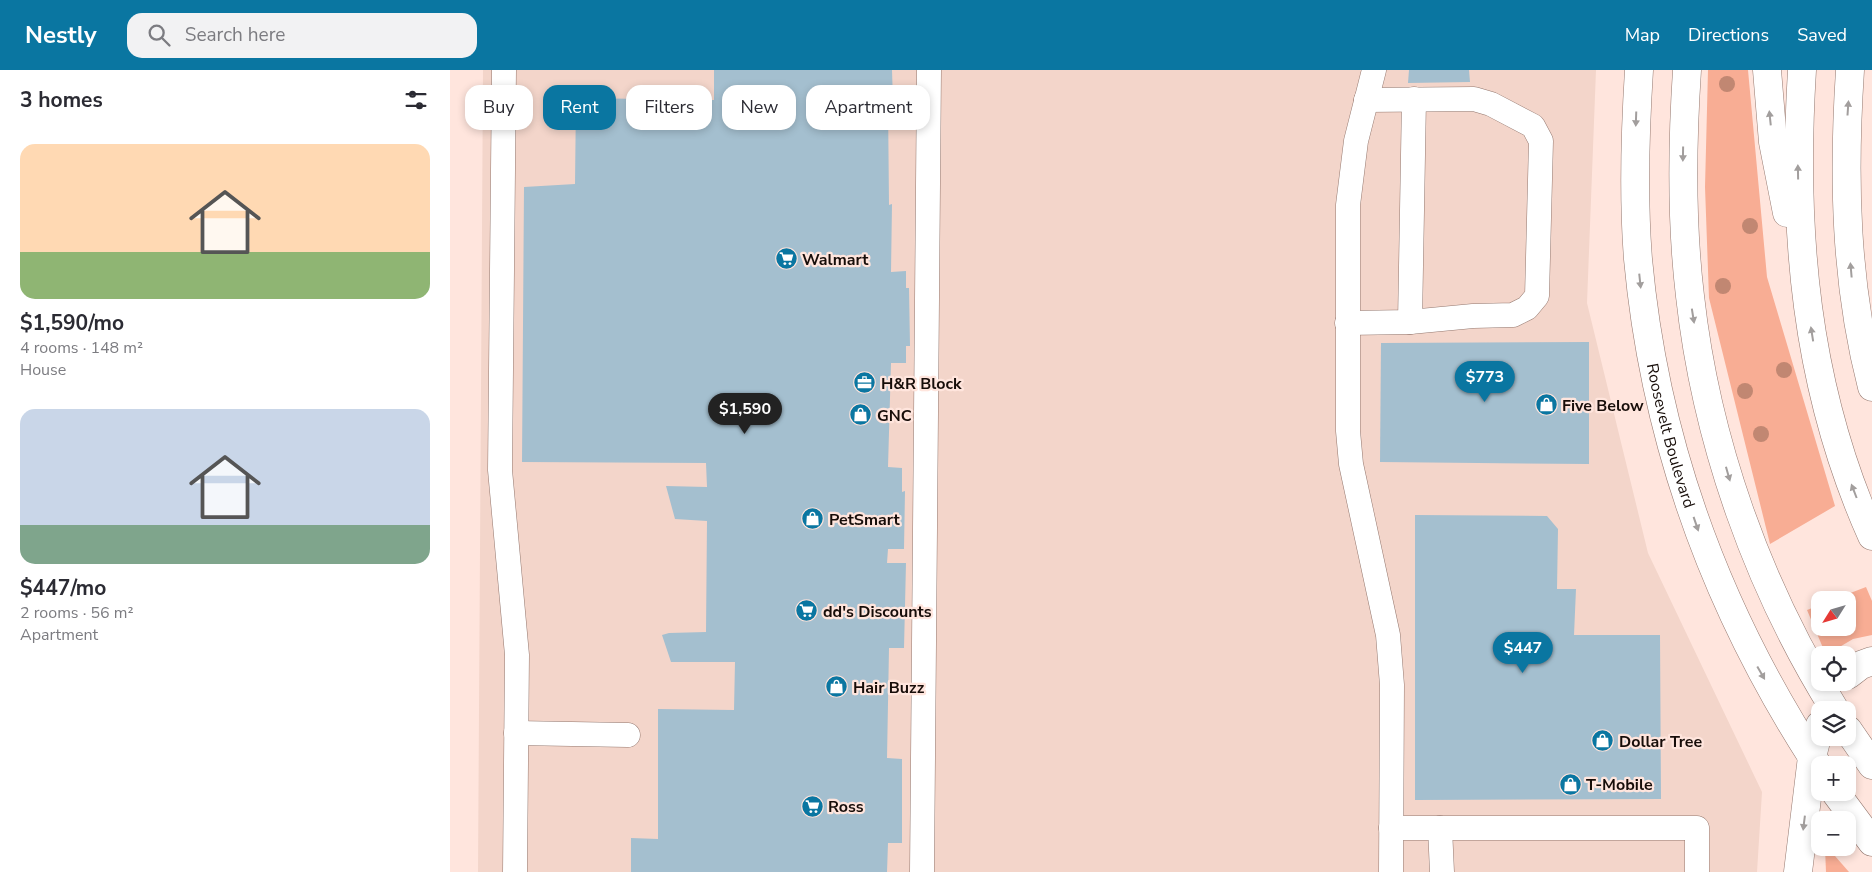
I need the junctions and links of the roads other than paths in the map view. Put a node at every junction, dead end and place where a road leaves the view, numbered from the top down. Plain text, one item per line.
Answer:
1 (504, 70) edge
2 (929, 70) edge
3 (1374, 70) edge
4 (1639, 70) edge
5 (1687, 70) edge
6 (1767, 70) edge
7 (1802, 70) edge
8 (1850, 70) edge
9 (1414, 99) junction
10 (1366, 100) junction
11 (1805, 285) junction
12 (1864, 305) edge
13 (1410, 322) junction
14 (1347, 324) junction
15 (1872, 387) edge
16 (1872, 536) edge
17 (1872, 661) edge
18 (1856, 669) edge
19 (1831, 700) edge
20 (516, 733) junction
21 (628, 736) dead end
22 (1856, 742) edge
23 (1812, 756) edge
24 (1872, 765) edge
25 (1811, 793) edge
26 (1842, 801) edge
27 (1391, 828) junction
28 (1440, 828) junction
29 (1872, 842) edge
30 (515, 872) edge
31 (922, 872) edge
32 (1390, 872) edge
33 (1442, 872) edge
34 (1697, 872) edge
35 (1798, 872) edge

1 - 20 lane
2 - 31 lane
3 - 10 lane
4 -> 23 highway, Roosevelt Boulevard
5 -> 19 highway
11 -> 6 highway
11 -> 7 highway
12 -> 8 highway
9 - 10 lane
9 - 13 lane
9 - 13 lane
10 - 14 lane
16 -> 11 highway
12 - 15 highway
13 - 14 lane
14 - 27 lane
17 - 18 highway
20 - 21 lane
20 - 30 lane
22 - 24 highway
25 -> 35 highway
26 - 29 highway
27 - 28 lane
27 - 32 lane
28 - 33 lane
28 - 34 lane

